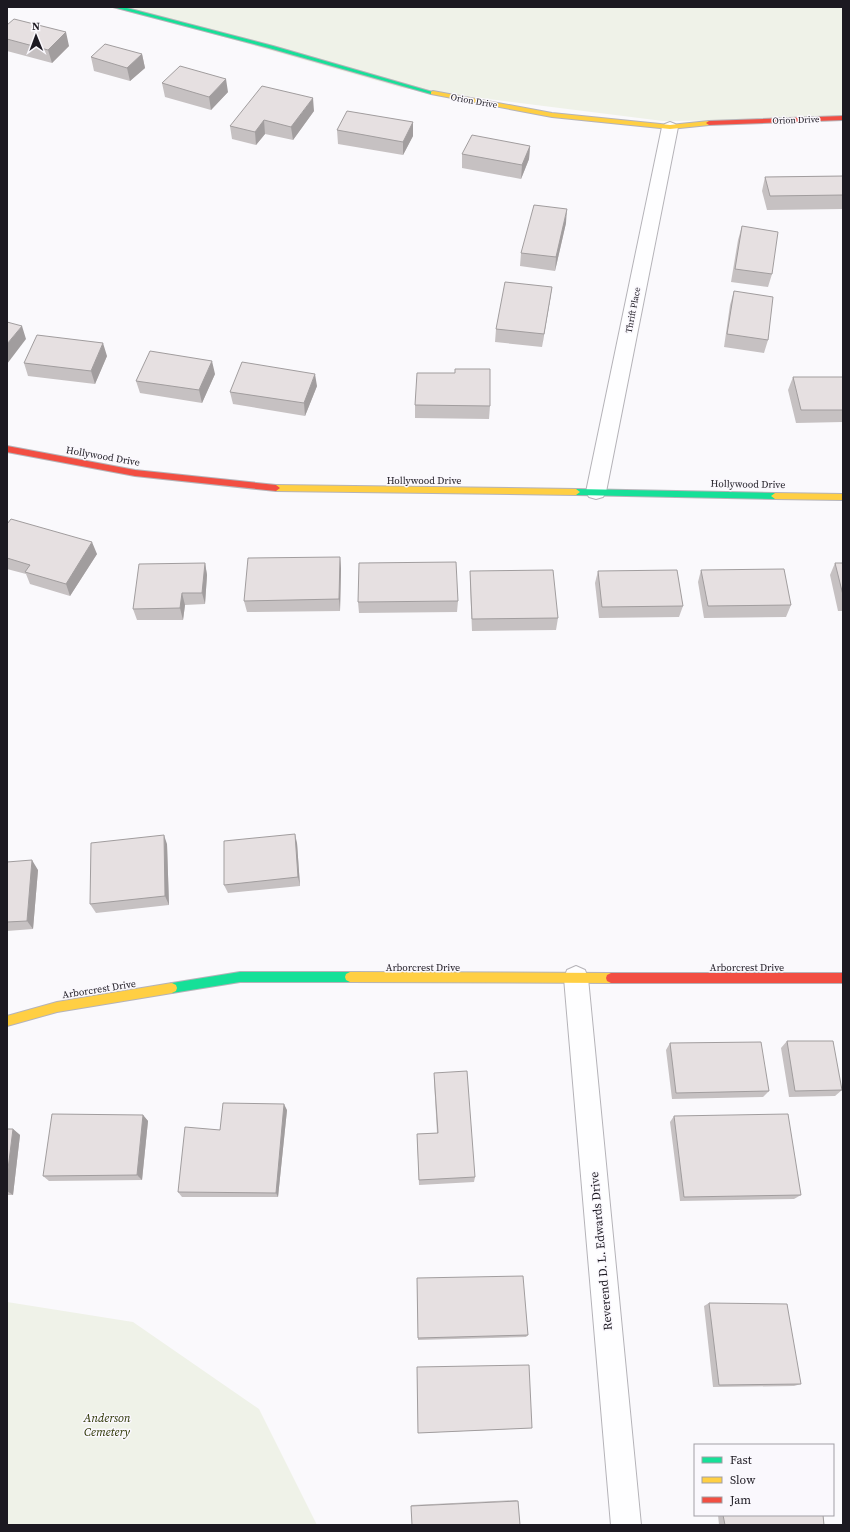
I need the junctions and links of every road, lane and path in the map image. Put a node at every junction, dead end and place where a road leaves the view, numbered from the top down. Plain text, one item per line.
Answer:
1 (116, 7) edge
2 (843, 118) edge
3 (670, 127) junction
4 (7, 449) edge
5 (596, 492) junction
6 (843, 497) edge
7 (576, 978) junction
8 (843, 978) edge
9 (7, 1022) edge
10 (626, 1525) edge

1 - 3 street, Orion Drive
2 - 3 street, Orion Drive
3 - 5 street, Thrift Place
4 - 5 street, Hollywood Drive
5 - 6 street, Hollywood Drive
7 - 8 street, Arborcrest Drive
7 - 9 street, Arborcrest Drive
7 - 10 street, Reverend D. L. Edwards Drive

